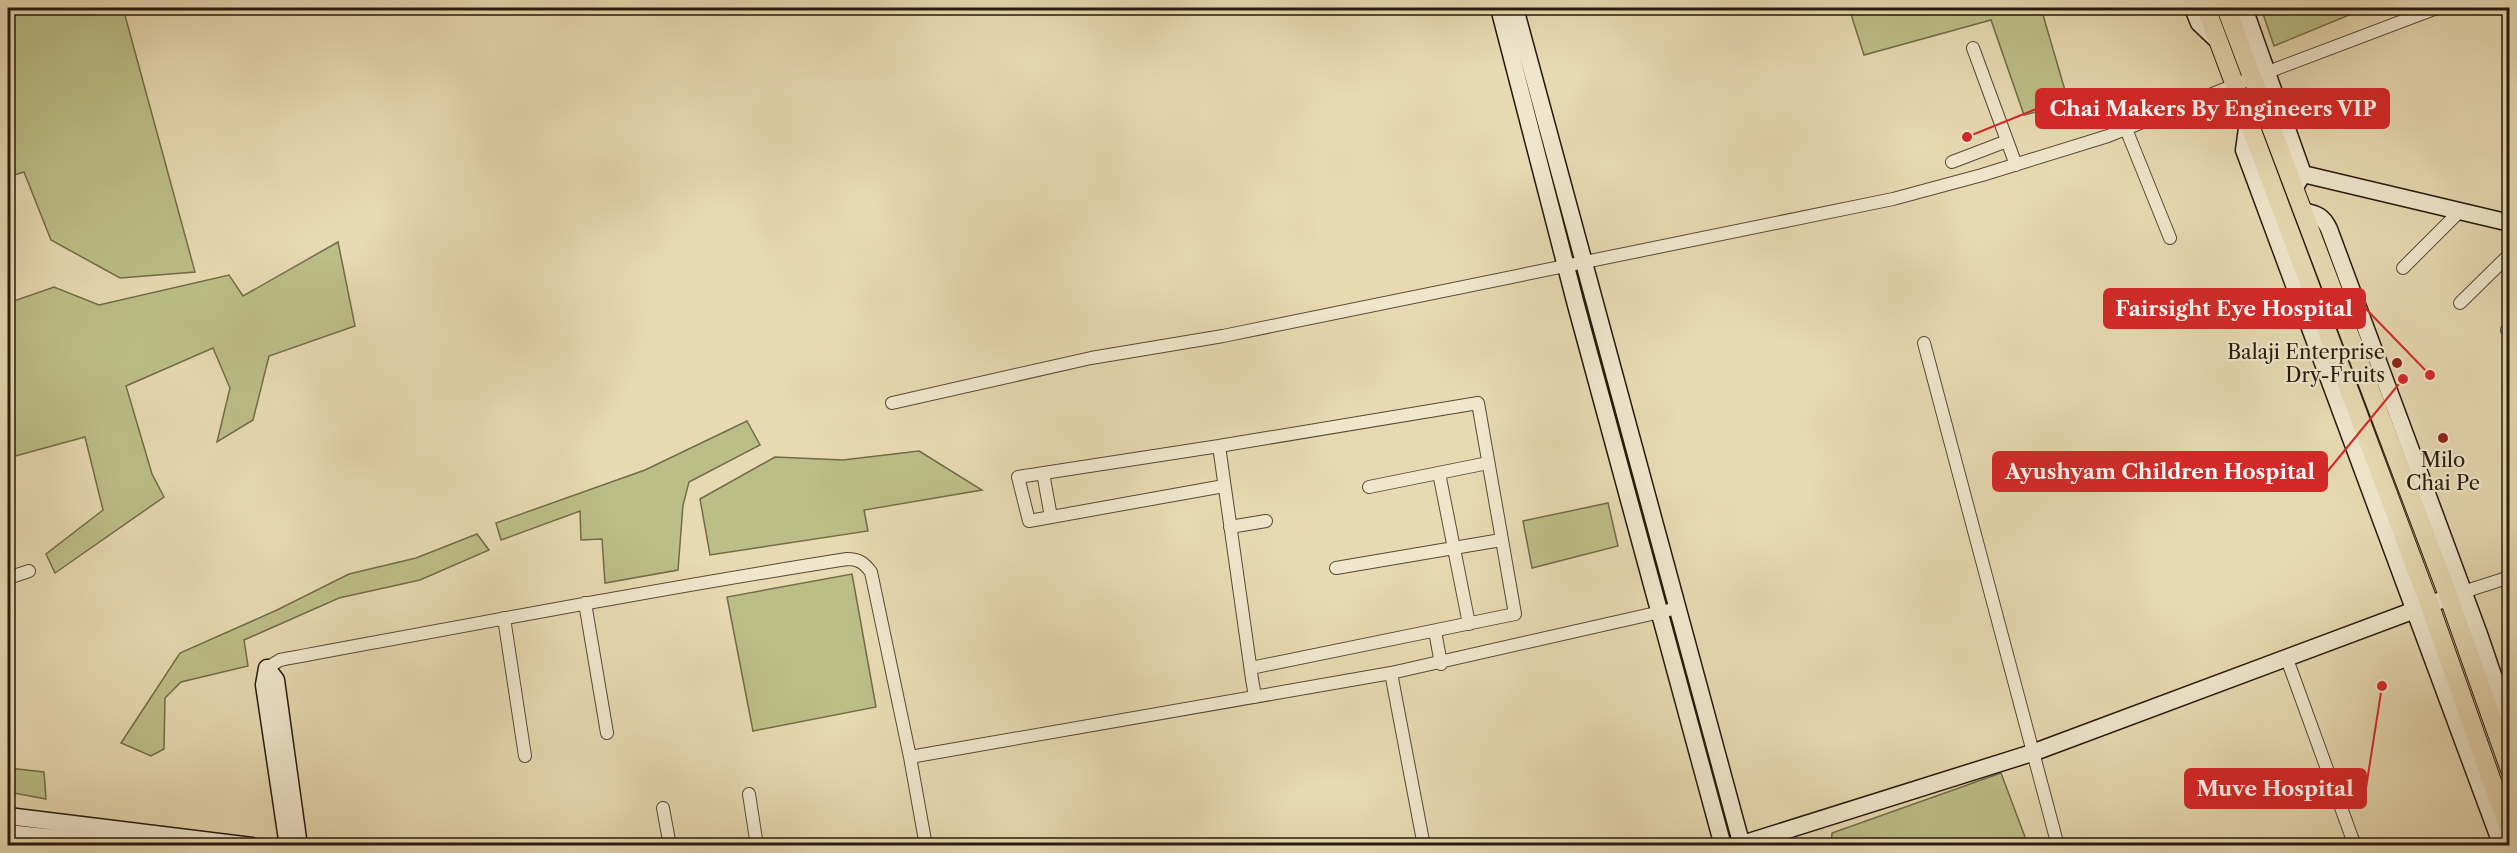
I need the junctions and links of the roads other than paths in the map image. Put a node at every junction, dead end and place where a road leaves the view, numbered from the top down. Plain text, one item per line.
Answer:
1 (1499, 8) edge
2 (1515, 8) edge
3 (2193, 8) edge
4 (2206, 8) edge
5 (2226, 8) edge
6 (2244, 8) edge
7 (2429, 9) edge
8 (2218, 42) junction
9 (1973, 48) dead end
10 (2252, 78) junction
11 (2126, 129) junction
12 (2007, 141) junction
13 (1952, 162) dead end
14 (2016, 165) junction
15 (2298, 182) junction
16 (2460, 211) junction
17 (2510, 223) edge
18 (2170, 238) dead end
19 (2510, 254) edge
20 (1585, 262) junction
21 (1566, 266) junction
22 (2403, 268) dead end
23 (2460, 303) dead end
24 (1924, 343) dead end
25 (892, 403) dead end
26 (1219, 446) junction
27 (1488, 463) junction
28 (1043, 473) junction
29 (1439, 473) junction
30 (1224, 486) junction
31 (1369, 487) dead end
32 (1051, 517) junction
33 (1266, 521) dead end
34 (1230, 527) junction
35 (1501, 540) junction
36 (1455, 548) junction
37 (1336, 568) dead end
38 (29, 571) dead end
39 (2510, 577) edge
40 (8, 578) edge
41 (2456, 595) junction
42 (585, 603) junction
43 (1678, 608) junction
44 (2423, 609) junction
45 (1659, 613) junction
46 (504, 618) junction
47 (1469, 624) junction
48 (1435, 631) junction
49 (2287, 659) junction
50 (1441, 664) junction
51 (267, 668) junction
52 (1251, 668) junction
53 (1391, 673) junction
54 (1255, 697) junction
55 (2510, 724) edge
56 (607, 733) dead end
57 (2032, 753) junction
58 (525, 756) dead end
59 (910, 757) junction
60 (2510, 770) edge
61 (748, 794) dead end
62 (663, 808) dead end
63 (8, 816) edge
64 (37, 820) junction
65 (2510, 832) edge
66 (8, 833) edge
67 (27, 841) edge
68 (1740, 845) edge
69 (130, 846) edge
70 (252, 846) edge
71 (288, 846) edge
72 (299, 846) edge
73 (670, 846) edge
74 (757, 846) edge
75 (926, 846) edge
76 (1424, 846) edge
77 (1723, 846) edge
78 (2058, 846) edge
79 (2355, 846) edge
80 (2502, 846) edge

1 - 21 street
2 - 20 street
3 - 8 street
4 - 8 main road
5 - 10 main road
6 - 10 street
7 - 10 street
8 - 10 main road
9 - 12 street
10 - 11 street
10 - 15 main road
10 - 44 main road
11 - 14 street
11 - 18 street
12 - 13 street
12 - 14 street
14 - 20 street
15 - 16 street
15 - 41 main road
16 - 17 street
16 - 22 street
19 - 23 street
20 - 21 street
20 - 43 street
21 - 25 street
21 - 45 street
24 - 57 street
26 - 27 street
26 - 28 street
26 - 30 street
27 - 29 street
27 - 35 street
28 - 32 street
28 - 32 street
29 - 31 street
29 - 36 street
30 - 32 street
30 - 34 street
33 - 34 street
34 - 52 street
35 - 36 street
35 - 47 street
36 - 37 street
36 - 47 street
38 - 40 street
39 - 41 street
41 - 44 street
41 - 55 street
41 - 60 main road
42 - 46 street
42 - 56 street
42 - 59 street
43 - 45 street
43 - 68 street
44 - 49 street
44 - 65 main road
44 - 80 street
45 - 50 street
45 - 77 street
46 - 51 street
46 - 58 street
47 - 48 street
48 - 50 street
48 - 52 street
49 - 57 street
49 - 79 street
50 - 53 street
51 - 71 street
51 - 72 street
52 - 54 street
53 - 54 street
53 - 76 street
54 - 59 street
57 - 68 street
57 - 78 street
59 - 75 street
61 - 74 street
62 - 73 street
63 - 64 street
64 - 67 street
64 - 70 street
66 - 67 street
67 - 69 street

